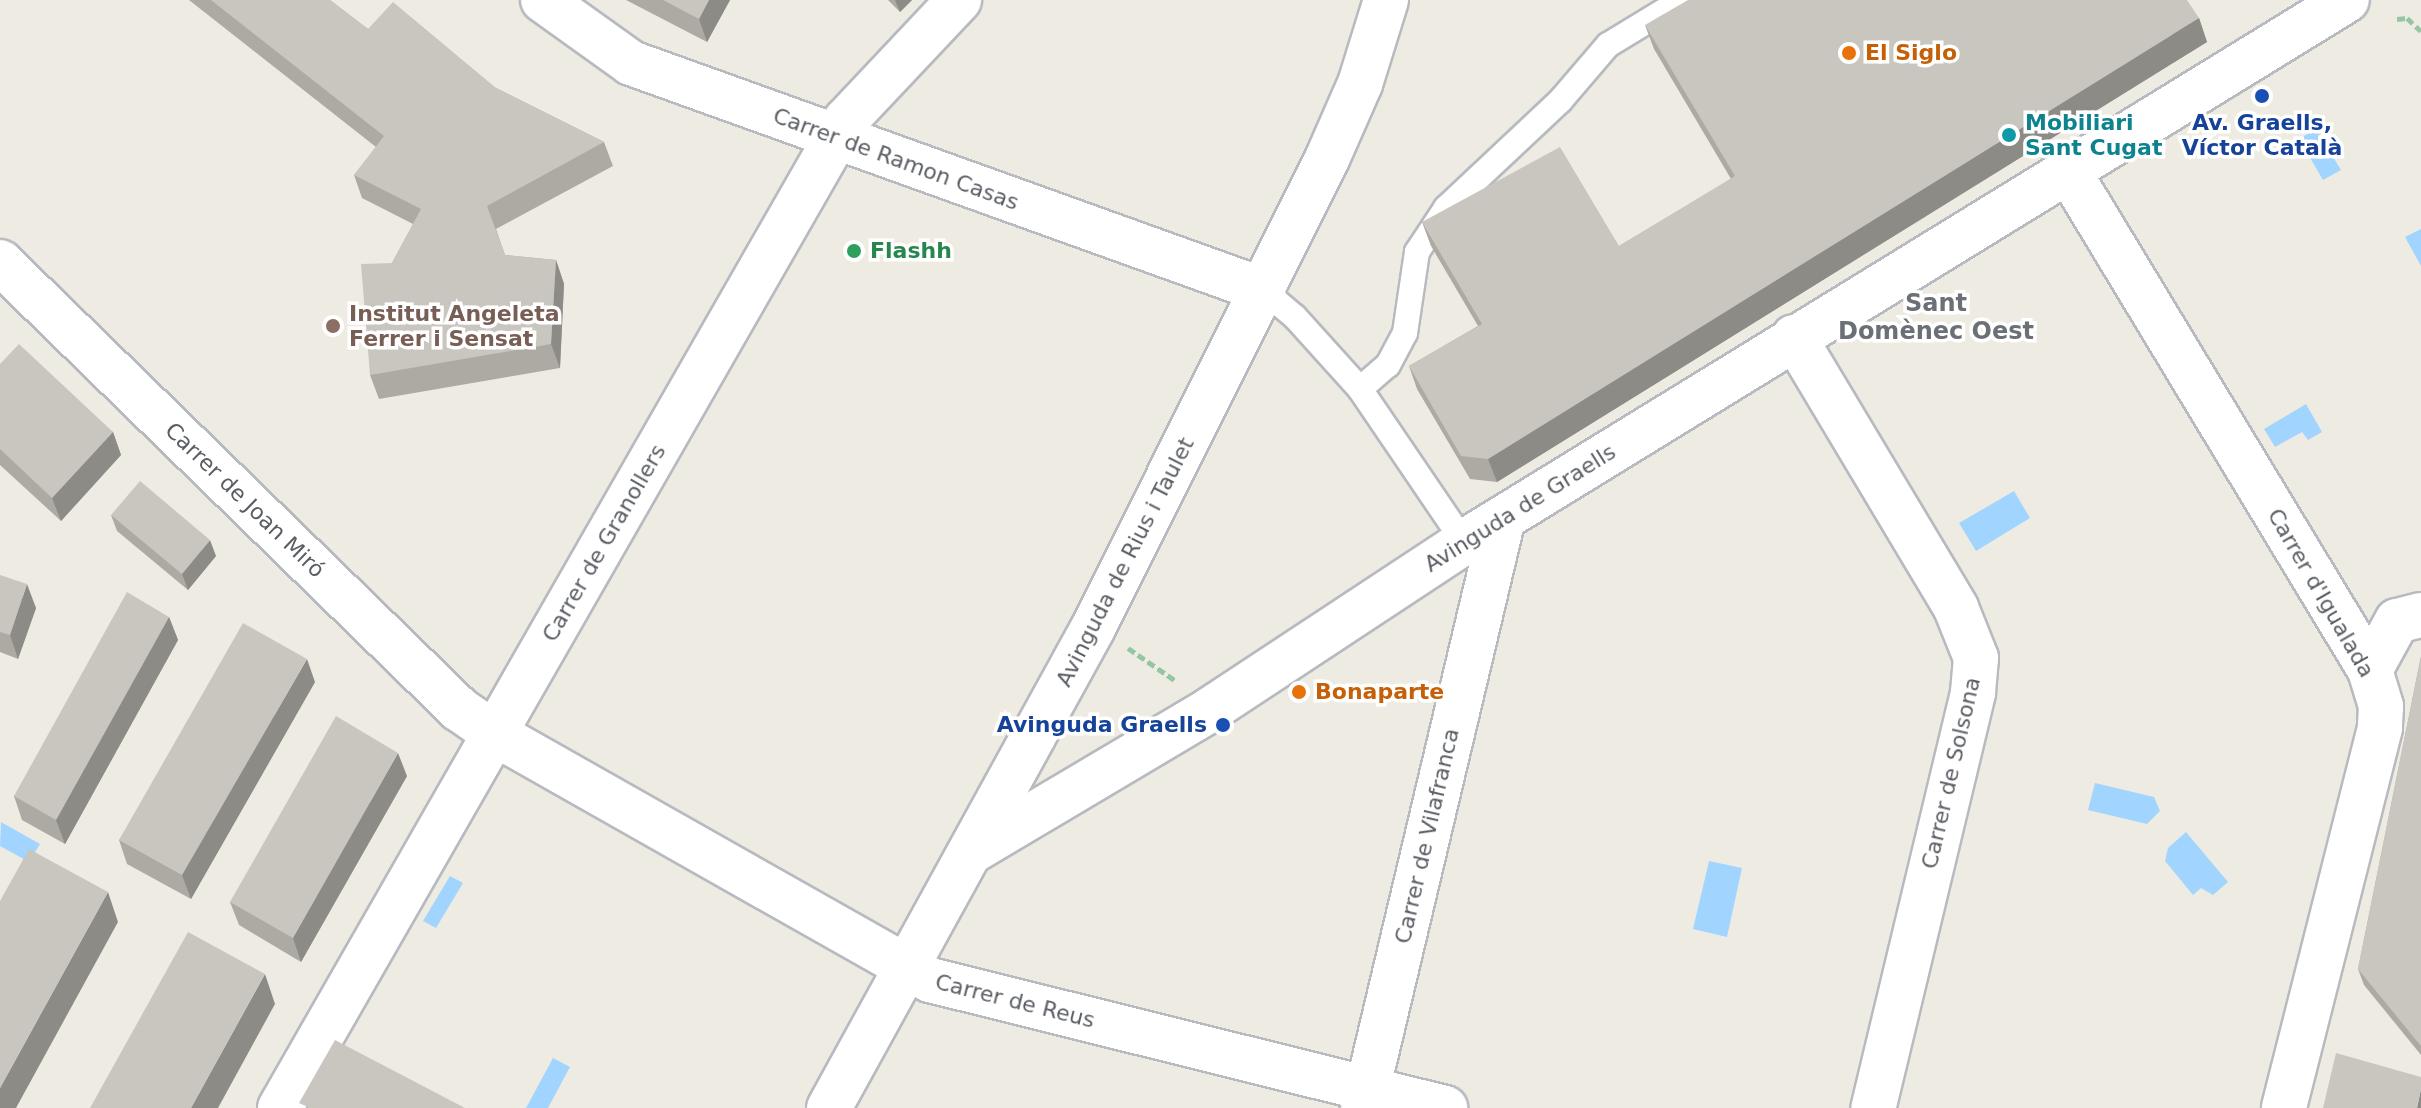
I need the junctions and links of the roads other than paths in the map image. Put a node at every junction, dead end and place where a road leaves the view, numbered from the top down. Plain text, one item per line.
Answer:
1 (543, 0) edge
2 (959, 0) edge
3 (1386, 0) edge
4 (1682, 0) edge
5 (2347, 0) edge
6 (836, 139) junction
7 (2067, 169) junction
8 (0, 262) edge
9 (1263, 290) junction
10 (1794, 337) junction
11 (1360, 389) junction
12 (1486, 528) junction
13 (2421, 615) edge
14 (2370, 670) junction
15 (495, 734) junction
16 (974, 850) junction
17 (907, 968) junction
18 (1365, 1098) edge
19 (280, 1108) edge
20 (829, 1108) edge
21 (1445, 1108) edge
22 (1873, 1108) edge
23 (2284, 1108) edge

1 - 6 street, Carrer de Ramon Casas
2 - 6 street, Carrer de Granollers
3 - 9 street, Avinguda de Rius i Taulet
4 - 11 lane
5 - 7 street
6 - 9 street, Carrer de Ramon Casas
6 - 15 street, Carrer de Granollers
7 - 10 street, Avinguda de Graells
7 - 14 street, Carrer d'Igualada
8 - 15 street, Carrer de Joan Miró
9 - 11 lane
9 - 16 street, Avinguda de Rius i Taulet
10 - 12 street, Avinguda de Graells
10 - 22 street, Carrer de Solsona
11 - 12 lane
12 - 16 street, Avinguda de Graells
12 - 18 street, Carrer de Vilafranca
13 - 14 street
14 - 23 street, Carrer d'Igualada
15 - 17 street, Carrer de Reus
15 - 19 street, Carrer de Granollers
16 - 17 street, Avinguda de Rius i Taulet
17 - 18 street, Carrer de Reus
17 - 20 street, Avinguda de Rius i Taulet
18 - 21 street, Carrer de Reus

